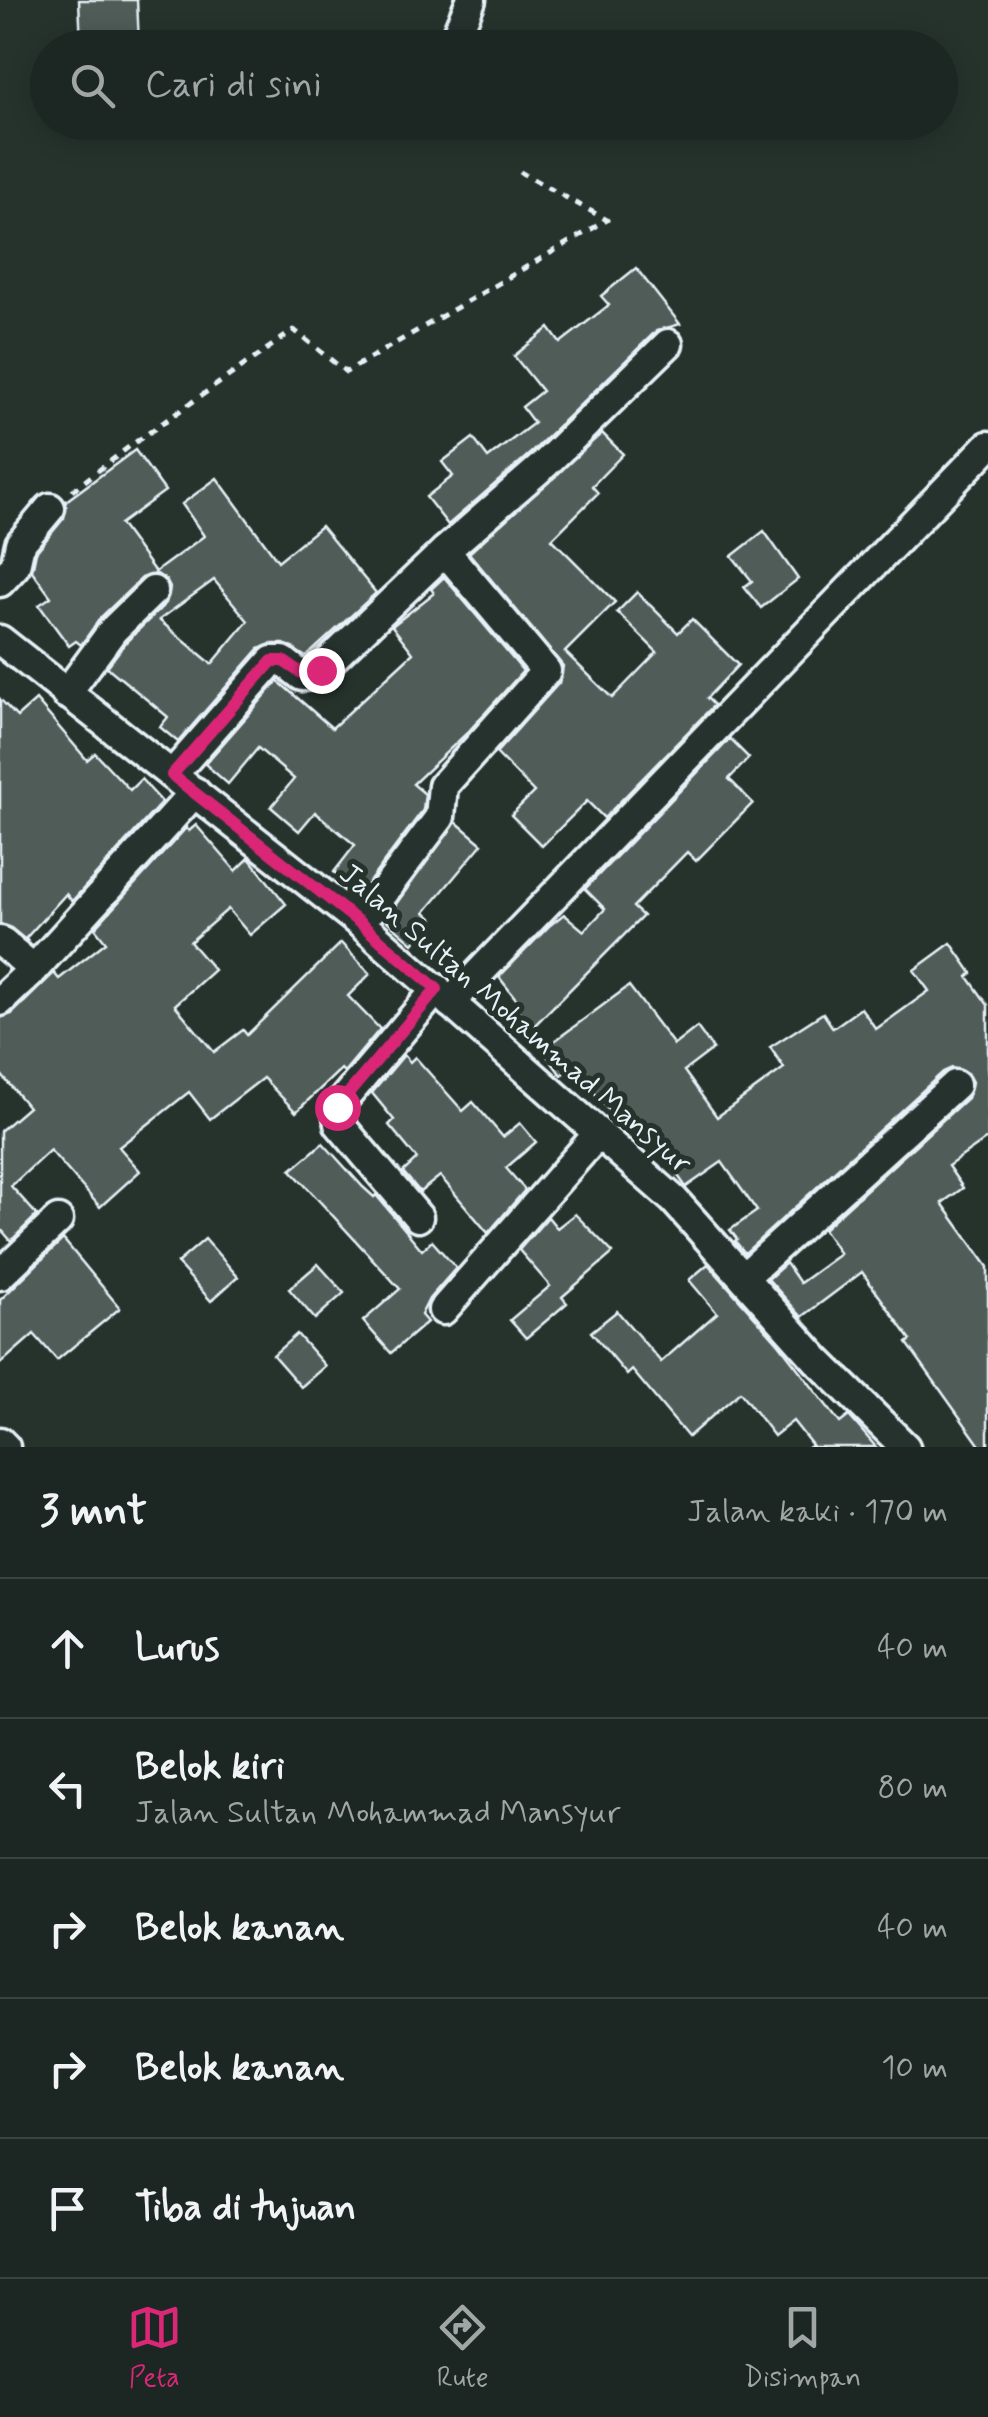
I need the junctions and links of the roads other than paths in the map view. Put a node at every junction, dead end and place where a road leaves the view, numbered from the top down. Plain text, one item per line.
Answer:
1 (471, 0) edge
2 (459, 30) edge
3 (668, 344) dead end
4 (988, 446) edge
5 (50, 508) road end
6 (445, 551) junction
7 (0, 582) edge
8 (153, 591) dead end
9 (0, 640) edge
10 (66, 694) junction
11 (184, 784) junction
12 (360, 923) junction
13 (0, 942) edge
14 (34, 970) junction
15 (443, 996) junction
16 (0, 1001) edge
17 (955, 1085) dead end
18 (598, 1134) junction
19 (418, 1217) dead end
20 (58, 1220) dead end
21 (3, 1267) edge
22 (740, 1272) junction
23 (443, 1310) dead end
24 (905, 1447) edge

1 - 2 street
3 - 6 street
4 - 15 street
5 - 7 street
6 - 11 street
6 - 12 street
8 - 10 street
9 - 10 street, Jalan Sultan Mohammad Mansyur
10 - 11 street, Jalan Sultan Mohammad Mansyur
11 - 12 street, Jalan Sultan Mohammad Mansyur
11 - 14 street
12 - 15 street, Jalan Sultan Mohammad Mansyur
13 - 14 street
14 - 16 street
15 - 18 street, Jalan Sultan Mohammad Mansyur
15 - 19 street
17 - 22 street
18 - 22 street, Jalan Sultan Mohammad Mansyur
18 - 23 street
20 - 21 street
22 - 24 street, Jalan Sultan Mohammad Mansyur

